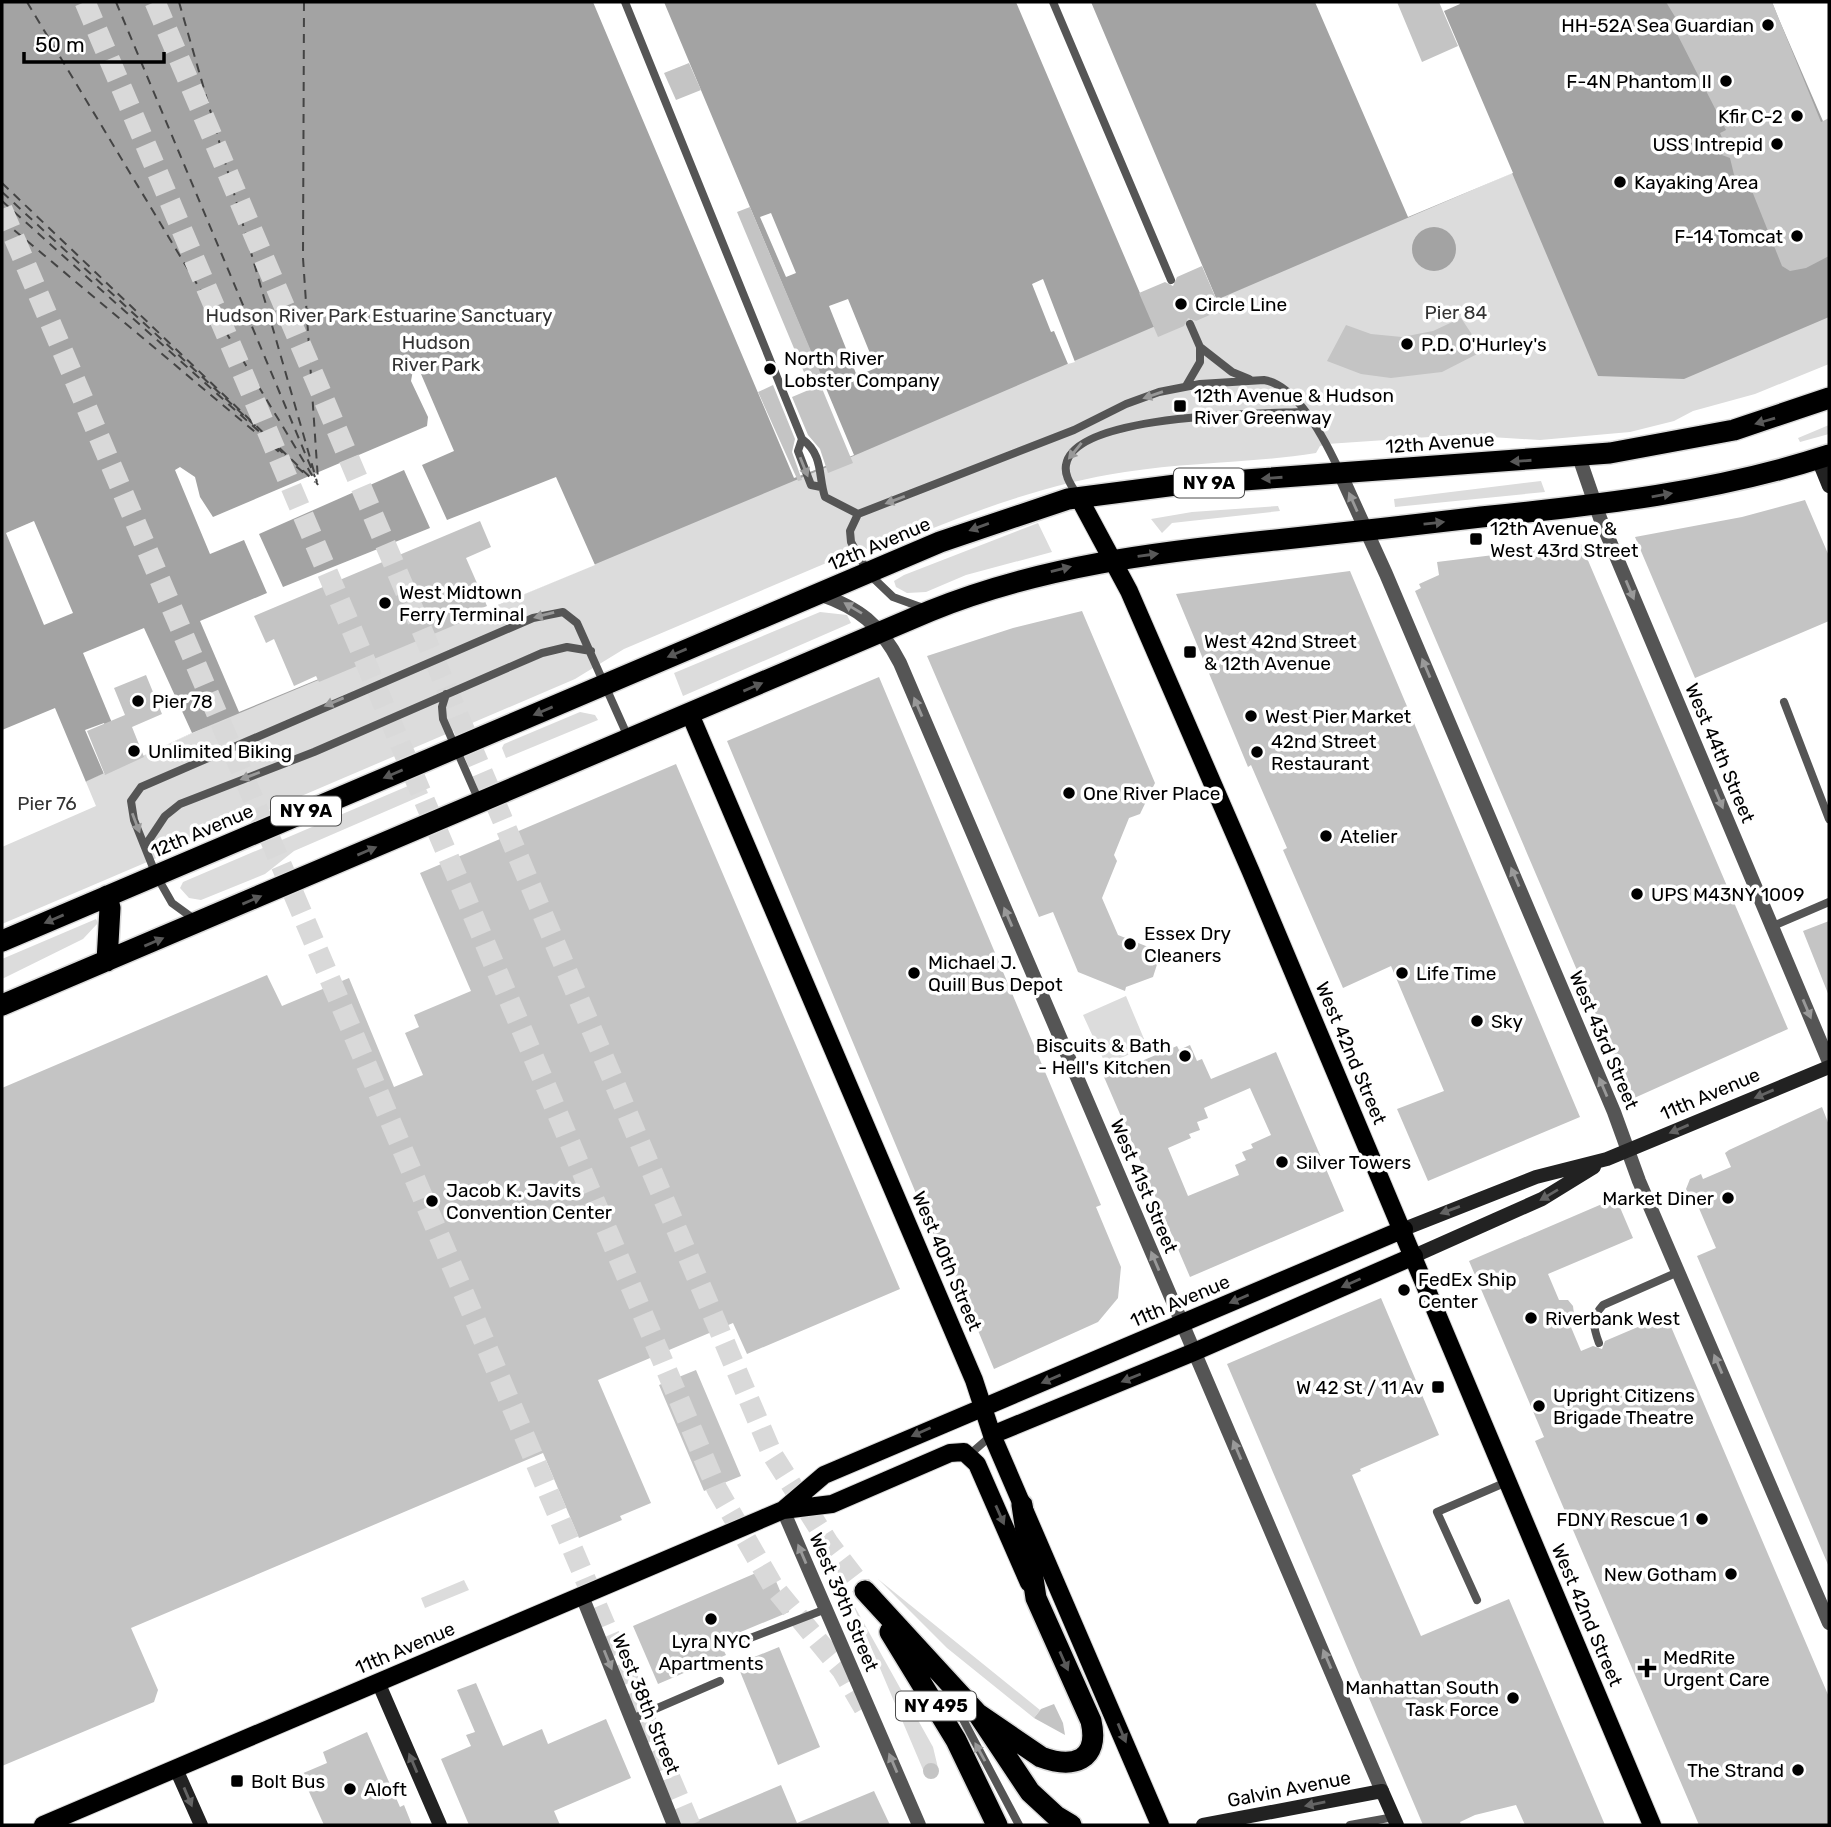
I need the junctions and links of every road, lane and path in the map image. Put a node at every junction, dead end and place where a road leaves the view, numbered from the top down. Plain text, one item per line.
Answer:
1 (625, 2) edge
2 (1053, 2) edge
3 (1171, 279) dead end
4 (1190, 324) dead end
5 (1200, 347) junction
6 (1252, 380) junction
7 (1186, 386) junction
8 (1829, 398) edge
9 (1304, 412) junction
10 (802, 439) junction
11 (1579, 457) junction
12 (1824, 457) edge
13 (1340, 472) junction
14 (1829, 486) edge
15 (821, 487) junction
16 (1079, 498) junction
17 (1595, 504) junction
18 (858, 514) junction
19 (1366, 531) junction
20 (1113, 560) junction
21 (869, 574) junction
22 (819, 594) junction
23 (930, 611) junction
24 (880, 632) junction
25 (591, 651) junction
26 (606, 684) junction
27 (446, 694) junction
28 (1784, 702) dead end
29 (690, 714) junction
30 (629, 740) junction
31 (456, 748) junction
32 (481, 804) junction
33 (1829, 819) edge
34 (145, 846) junction
35 (156, 875) junction
36 (107, 896) junction
37 (1829, 902) edge
38 (200, 922) junction
39 (1773, 926) junction
40 (2, 941) edge
41 (107, 961) junction
42 (2, 1005) edge
43 (1829, 1062) edge
44 (1829, 1067) edge
45 (1628, 1150) junction
46 (1607, 1159) junction
47 (1404, 1229) junction
48 (1414, 1256) junction
49 (1678, 1272) junction
50 (1181, 1324) junction
51 (1599, 1343) dead end
52 (1194, 1352) junction
53 (984, 1406) junction
54 (992, 1435) junction
55 (969, 1455) junction
56 (1508, 1481) junction
57 (1022, 1505) junction
58 (783, 1510) junction
59 (582, 1597) junction
60 (1036, 1598) junction
61 (1476, 1600) dead end
62 (826, 1609) junction
63 (1829, 1623) edge
64 (737, 1643) dead end
65 (934, 1667) junction
66 (720, 1681) dead end
67 (378, 1682) junction
68 (978, 1714) junction
69 (632, 1719) junction
70 (176, 1769) junction
71 (1382, 1791) junction
72 (1005, 1818) edge
73 (1395, 1821) edge
74 (43, 1825) edge
75 (201, 1825) edge
76 (440, 1825) edge
77 (674, 1825) edge
78 (919, 1825) edge
79 (1019, 1825) edge
80 (1026, 1825) edge
81 (1071, 1825) edge
82 (1160, 1825) edge
83 (1203, 1825) edge
84 (1349, 1825) edge
85 (1652, 1825) edge

1 - 10 lane
2 - 3 lane
4 - 5 lane
5 - 6 lane
5 - 7 lane
6 - 7 lane
6 - 9 lane
7 -> 18 lane
8 -> 11 highway, 12th Avenue / NY 9A
9 - 13 lane
9 -> 16 lane
10 - 15 lane
10 -> 15 lane
11 -> 13 highway, 12th Avenue / NY 9A
11 - 17 street, West 44th Street
12 - 14 main road
17 -> 12 highway
13 -> 16 highway, 12th Avenue / NY 9A
19 -> 13 street, West 43rd Street
15 - 18 lane
16 - 20 main road, West 42nd Street
16 -> 21 highway, 12th Avenue / NY 9A
19 -> 17 highway
17 -> 39 street, West 44th Street
18 - 21 lane
20 -> 19 highway
45 -> 19 street, West 43rd Street
23 -> 20 highway
20 - 47 main road, West 42nd Street
21 - 22 highway, 12th Avenue / NY 9A
21 - 23 lane
24 -> 22 street, West 41st Street
22 -> 26 highway, 12th Avenue / NY 9A
23 - 24 highway
29 -> 24 highway
50 -> 24 street, West 41st Street
25 - 26 lane
25 - 27 lane
25 -> 34 lane
26 - 30 lane
26 -> 31 highway, 12th Avenue / NY 9A
27 - 31 lane
27 -> 34 lane
28 - 33 lane
29 - 30 highway
29 - 53 main road, West 40th Street
30 - 32 highway
31 - 32 lane
31 -> 35 highway, 12th Avenue / NY 9A
38 -> 32 highway
34 - 35 lane
35 - 36 highway, 12th Avenue / NY 9A
35 - 38 lane
36 -> 40 highway, 12th Avenue / NY 9A
36 - 41 highway
37 - 39 lane
41 -> 38 highway
39 -> 43 street, West 44th Street
41 - 42 highway
44 -> 45 main road, 11th Avenue
45 - 46 main road, 11th Avenue
45 - 49 street, West 43rd Street
46 -> 47 main road, 11th Avenue
46 -> 48 main road, 11th Avenue
47 - 48 main road, West 42nd Street
47 -> 50 main road, 11th Avenue
48 -> 52 main road, 11th Avenue
48 - 56 main road, West 42nd Street
49 - 51 lane
63 -> 49 street, West 43rd Street
50 - 52 street, West 41st Street
50 -> 53 main road, 11th Avenue
52 -> 54 main road, 11th Avenue
71 -> 52 street, West 41st Street
53 - 54 main road, West 40th Street
53 -> 58 main road, 11th Avenue
54 - 55 lane
54 - 57 main road, West 40th Street
55 - 58 main road, 11th Avenue
55 -> 60 main road
56 - 61 lane
56 - 85 main road, West 42nd Street
57 - 60 highway
57 -> 82 main road, West 40th Street
58 - 59 main road, 11th Avenue
62 -> 58 street, West 39th Street
59 - 67 main road, 11th Avenue
59 -> 69 street, West 38th Street
60 -> 68 highway
62 - 64 lane
78 -> 62 street, West 39th Street
65 - 68 highway
72 -> 65 lane
65 - 72 highway, NY 495
66 - 69 lane
67 - 70 main road, 11th Avenue
76 -> 67 main road
68 - 81 highway
69 - 77 street, West 38th Street
70 - 74 main road, 11th Avenue
70 -> 75 main road
71 - 73 main road, West 41st Street
71 -> 83 main road, Galvin Avenue
72 - 79 lane
72 - 80 lane
73 - 84 lane

